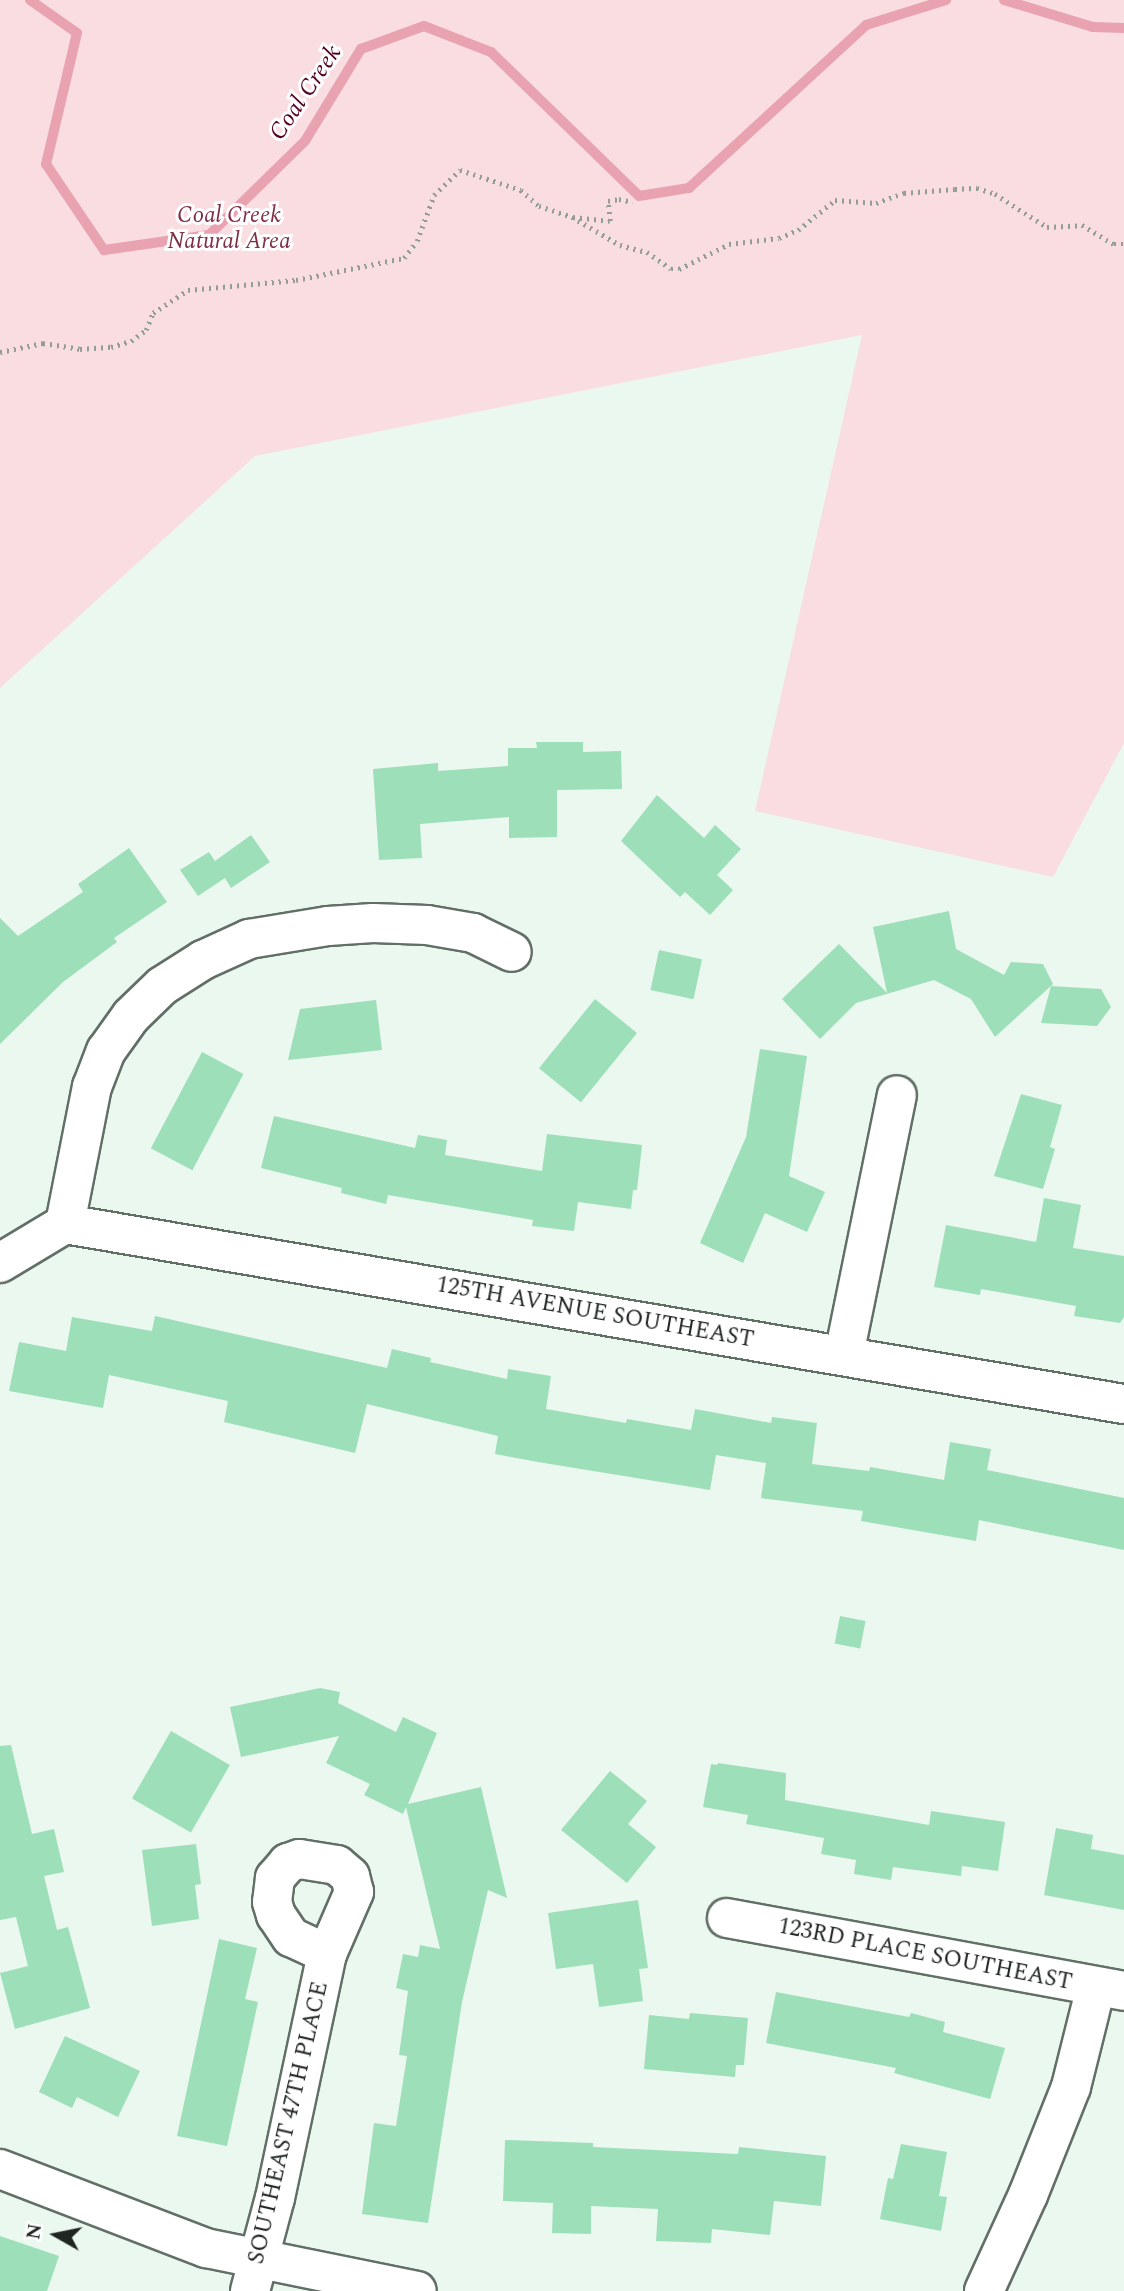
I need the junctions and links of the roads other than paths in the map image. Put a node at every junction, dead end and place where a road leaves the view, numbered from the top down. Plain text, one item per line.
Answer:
1 (512, 952) dead end
2 (897, 1095) dead end
3 (65, 1224) junction
4 (0, 1263) edge
5 (844, 1355) junction
6 (1124, 1404) edge
7 (727, 1918) dead end
8 (327, 1954) dead end
9 (1110, 1989) edge
10 (0, 2169) edge
11 (254, 2276) edge
12 (417, 2291) edge
13 (984, 2291) edge

1 - 3 street
2 - 5 street
3 - 4 street
3 - 5 street, 125TH AVENUE SOUTHEAST
5 - 6 street, 125TH AVENUE SOUTHEAST
7 - 9 street, 123RD PLACE SOUTHEAST
8 - 11 street, SOUTHEAST 47TH PLACE
9 - 13 street
10 - 11 street
11 - 12 street

